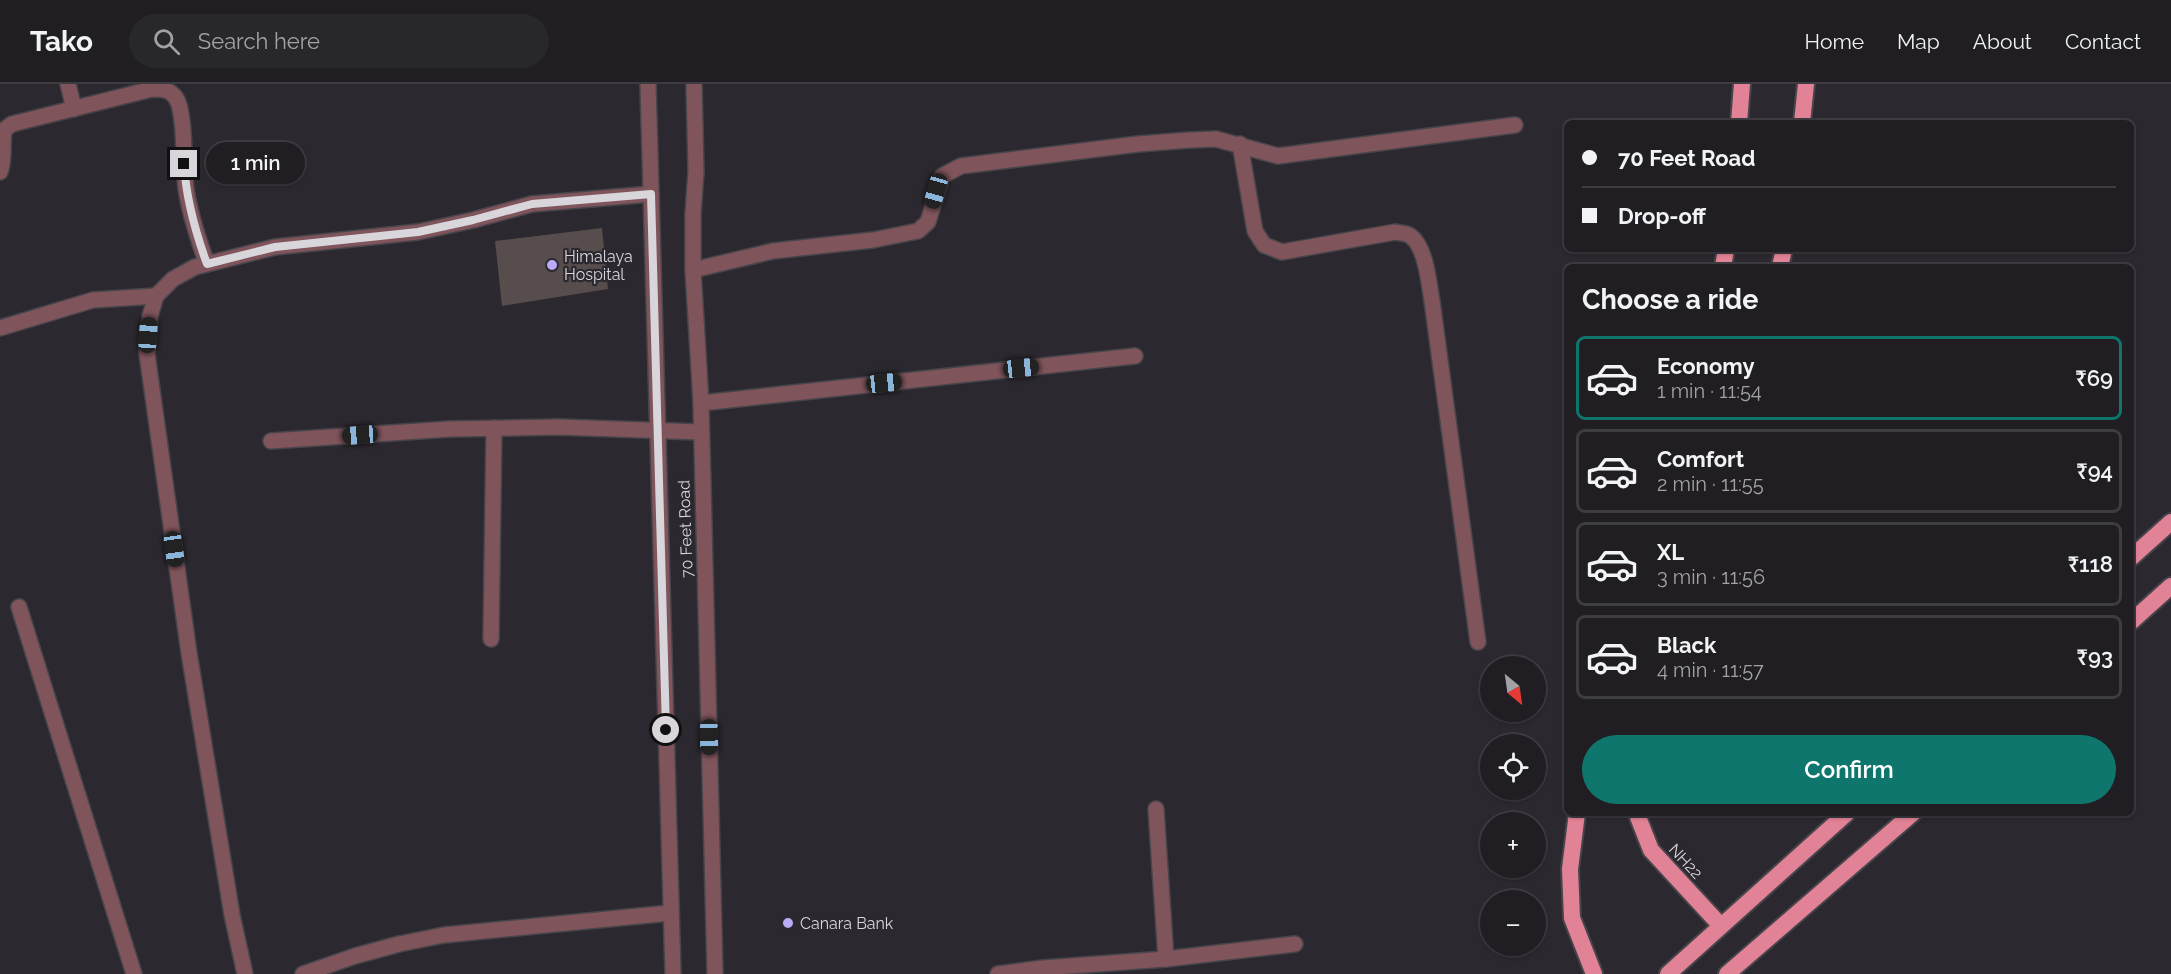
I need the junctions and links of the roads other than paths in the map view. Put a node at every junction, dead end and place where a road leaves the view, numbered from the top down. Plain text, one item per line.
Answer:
1 (68, 84) edge
2 (648, 84) edge
3 (694, 84) edge
4 (1742, 84) edge
5 (1806, 84) edge
6 (74, 109) junction
7 (1739, 120) edge
8 (1802, 120) edge
9 (1515, 125) dead end
10 (1240, 144) junction
11 (0, 172) edge
12 (651, 194) junction
13 (207, 264) junction
14 (693, 270) junction
15 (156, 296) junction
16 (0, 328) edge
17 (1135, 356) dead end
18 (701, 403) junction
19 (494, 428) junction
20 (658, 431) junction
21 (700, 432) junction
22 (271, 441) dead end
23 (2171, 522) edge
24 (2134, 555) edge
25 (2171, 586) edge
26 (19, 607) dead end
27 (2134, 619) edge
28 (491, 639) dead end
29 (1478, 642) dead end
30 (1156, 809) dead end
31 (1577, 816) edge
32 (1638, 816) edge
33 (1844, 816) edge
34 (1910, 816) edge
35 (670, 913) junction
36 (1721, 927) junction
37 (1295, 944) dead end
38 (1166, 959) junction
39 (134, 974) edge
40 (244, 974) edge
41 (303, 974) edge
42 (673, 974) edge
43 (715, 974) edge
44 (998, 974) edge
45 (1594, 974) edge
46 (1668, 974) edge
47 (1727, 974) edge

1 - 6 street
2 - 12 street, 70 Feet Road
3 - 14 street, 70 Feet Road
4 - 7 highway
5 - 8 highway
6 - 11 street
6 - 13 street
9 - 10 street
10 - 14 street
10 - 29 street
12 - 13 street
12 - 20 street, 70 Feet Road
13 - 15 street
14 - 18 street, 70 Feet Road
15 - 16 street
15 - 40 street
17 - 18 street
18 - 21 street, 70 Feet Road
19 - 20 street
19 - 22 street
19 - 28 street
20 - 21 street
20 - 35 street, 70 Feet Road
21 - 43 street, 70 Feet Road
23 - 24 highway
25 - 27 highway
26 - 39 street
30 - 38 street
31 - 45 highway
32 - 36 highway, NH22
33 - 36 highway
34 - 47 highway
35 - 41 street
35 - 42 street, 70 Feet Road
36 - 46 highway
37 - 38 street
38 - 44 street

